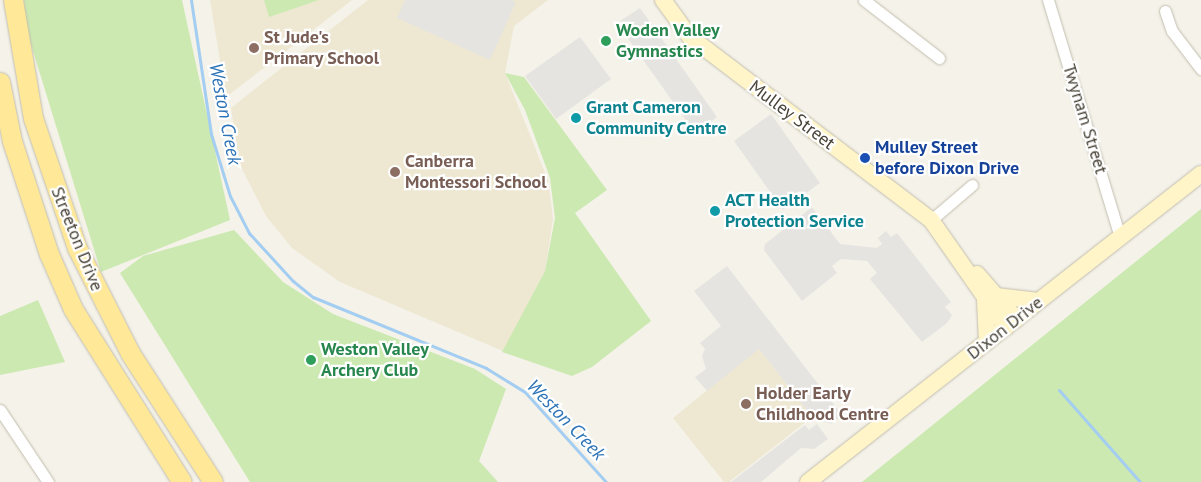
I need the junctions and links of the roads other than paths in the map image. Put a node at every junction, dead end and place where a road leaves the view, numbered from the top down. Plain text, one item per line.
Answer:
1 (13, 0) edge
2 (663, 0) edge
3 (1048, 0) edge
4 (869, 1) edge
5 (1165, 10) dead end
6 (939, 58) dead end
7 (1201, 69) edge
8 (0, 82) edge
9 (1201, 174) edge
10 (972, 185) dead end
11 (931, 220) junction
12 (1120, 237) junction
13 (991, 298) junction
14 (1039, 301) junction
15 (1011, 323) junction
16 (987, 342) junction
17 (0, 410) edge
18 (48, 482) edge
19 (182, 482) edge
20 (212, 482) edge
21 (808, 482) edge

1 - 20 main road, Streeton Drive
2 - 11 main road, Mulley Street
3 - 12 street, Twynam Street
4 - 6 street
5 - 7 street
8 - 19 main road, Streeton Drive
9 - 12 main road, Dixon Drive
10 - 11 street
11 - 13 main road, Mulley Street
12 - 14 main road, Dixon Drive
13 - 14 main road
13 - 15 main road, Mulley Street
13 - 16 main road
14 - 15 main road, Dixon Drive
15 - 16 main road, Dixon Drive
16 - 21 main road, Dixon Drive
17 - 18 street

